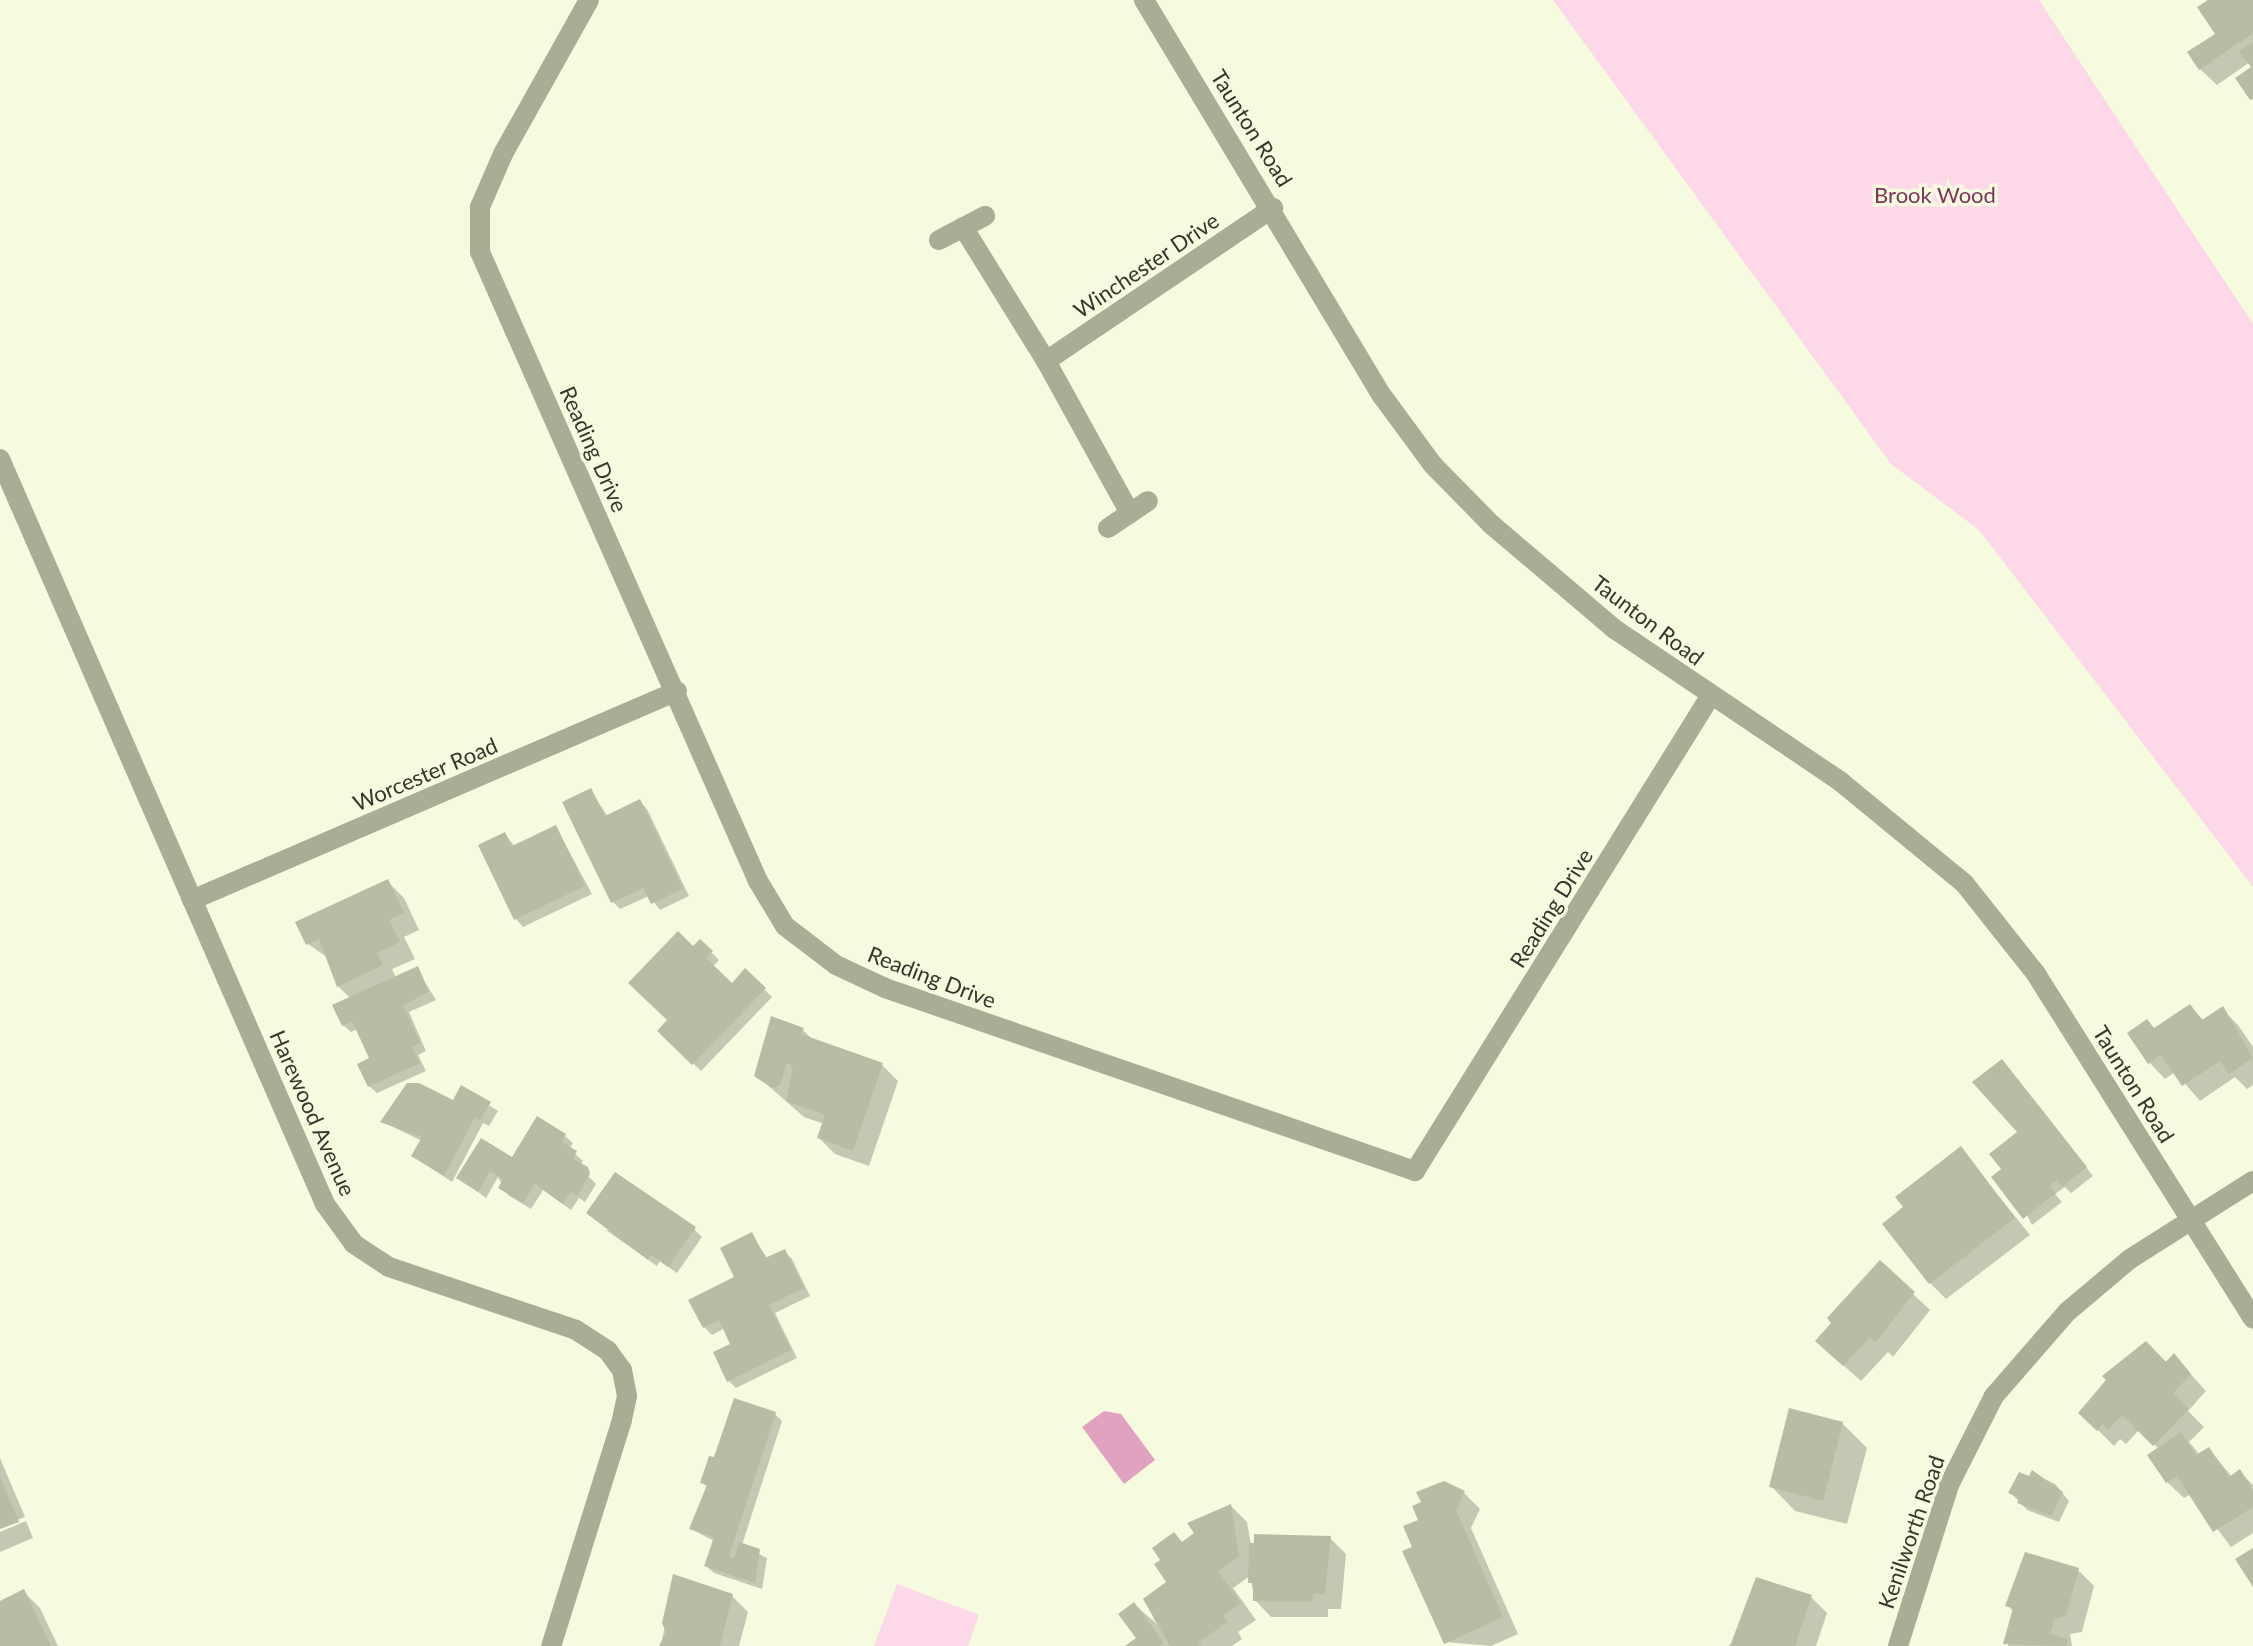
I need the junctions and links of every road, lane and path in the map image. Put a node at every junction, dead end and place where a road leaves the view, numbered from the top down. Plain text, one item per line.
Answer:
1 (589, 0) edge
2 (1144, 0) edge
3 (1273, 208) junction
4 (985, 216) dead end
5 (963, 227) junction
6 (939, 240) dead end
7 (1046, 361) junction
8 (0, 459) edge
9 (1148, 501) dead end
10 (1130, 513) junction
11 (1108, 528) dead end
12 (677, 691) junction
13 (1711, 695) junction
14 (192, 900) junction
15 (2253, 1181) edge
16 (2189, 1217) junction
17 (2253, 1318) edge
18 (551, 1646) edge
19 (1898, 1646) edge

1 - 12 street, Reading Drive
2 - 3 street, Taunton Road
3 - 7 street, Winchester Drive
3 - 13 street, Taunton Road
4 - 5 street
5 - 6 street
5 - 7 street
7 - 10 street
8 - 14 street, Harewood Avenue
9 - 10 street
10 - 11 street
12 - 13 street, Reading Drive
12 - 14 street, Worcester Road
13 - 16 street, Taunton Road
14 - 18 street, Harewood Avenue
15 - 16 street, Kenilworth Road
16 - 17 street, Taunton Road
16 - 19 street, Kenilworth Road

